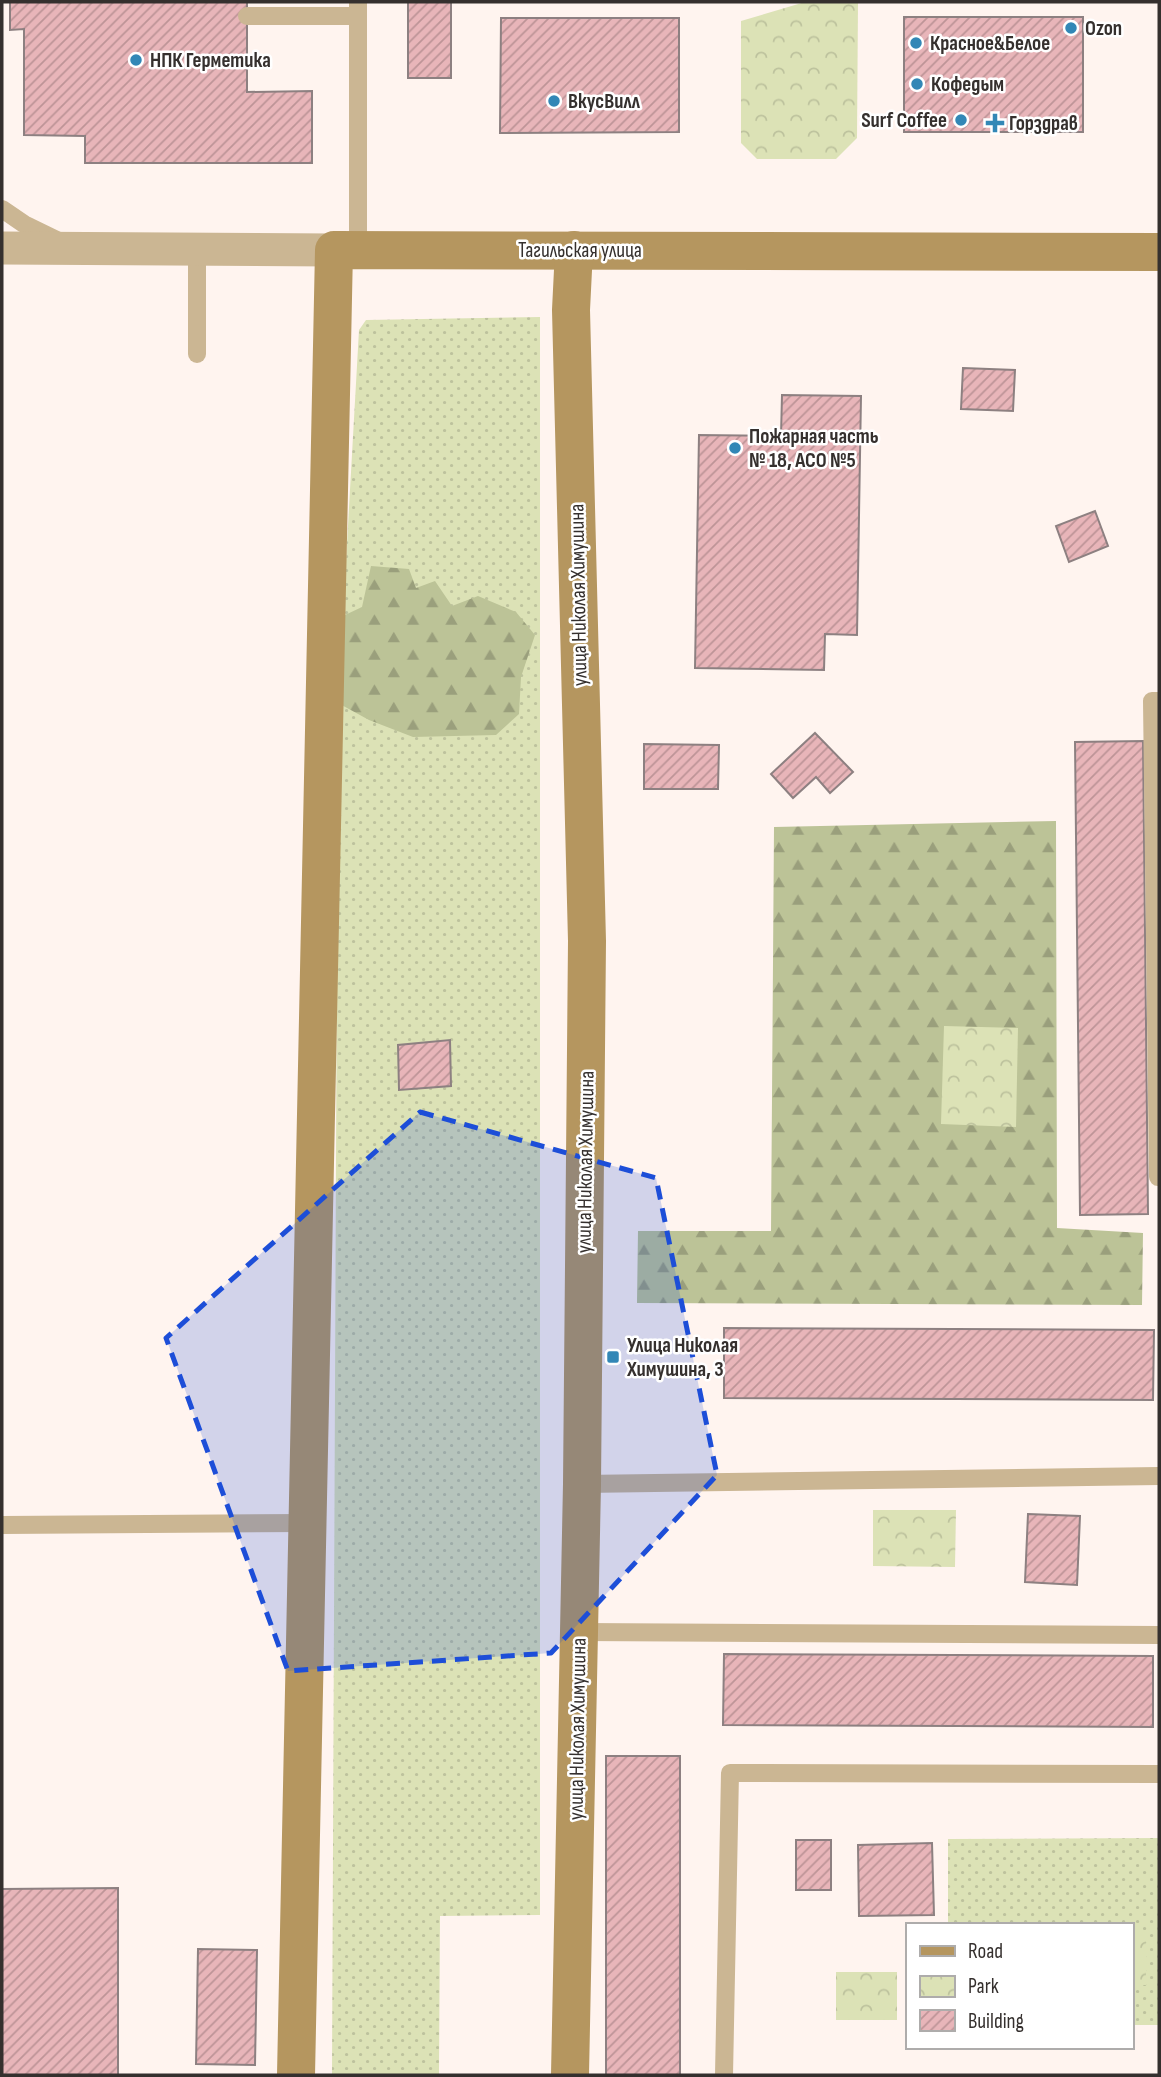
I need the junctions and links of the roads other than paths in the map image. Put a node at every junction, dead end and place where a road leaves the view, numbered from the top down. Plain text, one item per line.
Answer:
1 (358, 9) edge
2 (247, 16) dead end
3 (2, 209) edge
4 (2, 248) edge
5 (74, 248) junction
6 (197, 249) junction
7 (346, 250) junction
8 (574, 250) junction
9 (1159, 252) edge
10 (197, 354) dead end
11 (1159, 701) edge
12 (1158, 1177) edge
13 (1159, 1476) edge
14 (582, 1484) junction
15 (306, 1523) junction
16 (2, 1525) edge
17 (579, 1632) junction
18 (1159, 1635) edge
19 (1159, 1774) edge
20 (296, 2075) edge
21 (570, 2075) edge
22 (723, 2075) edge

1 - 2 lane
1 - 7 lane
3 - 5 lane
4 - 5 street, Тагильская улица
5 - 6 street, Тагильская улица
6 - 7 street, Тагильская улица
6 - 10 lane
7 - 8 main road, Тагильская улица
7 - 15 main road
8 - 9 main road, Тагильская улица
8 - 14 main road, улица Николая Химушина
11 - 12 lane
13 - 14 lane
14 - 17 main road, улица Николая Химушина
15 - 16 lane
15 - 20 main road
17 - 18 lane
17 - 21 main road, улица Николая Химушина
19 - 22 lane

